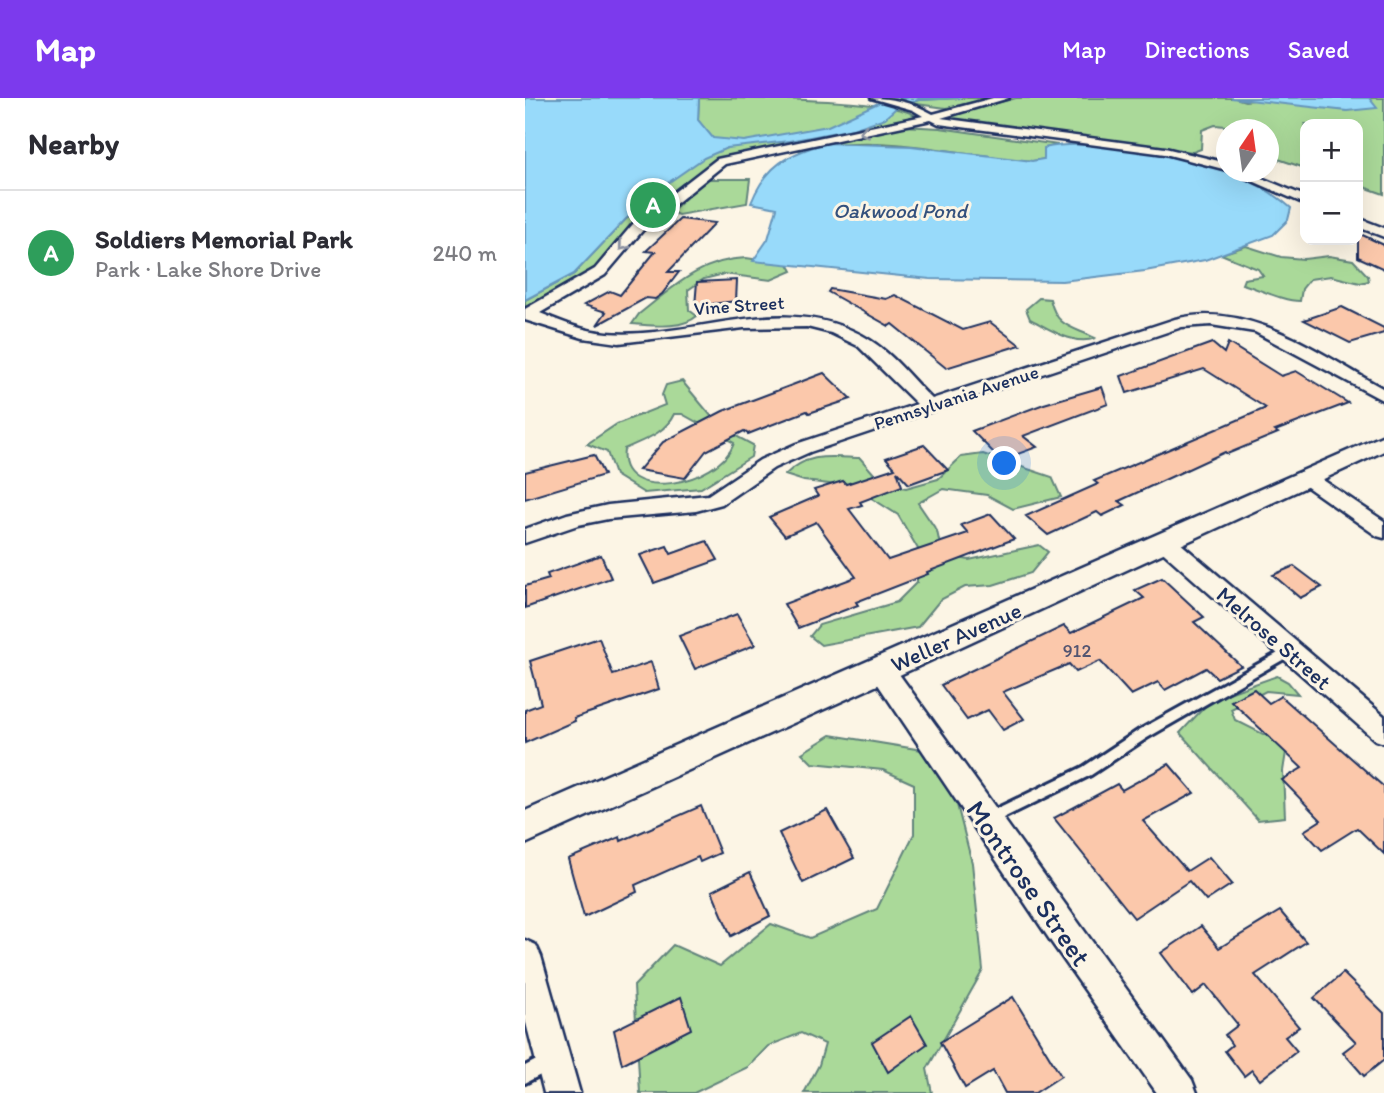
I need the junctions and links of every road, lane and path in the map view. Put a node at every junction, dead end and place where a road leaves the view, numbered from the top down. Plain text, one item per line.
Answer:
1 (1004, 98) edge
2 (880, 99) edge
3 (930, 116) junction
4 (1216, 164) edge
5 (1262, 182) edge
6 (1300, 198) edge
7 (1363, 224) edge
8 (1384, 233) edge
9 (526, 314) edge
10 (1384, 396) edge
11 (929, 406) junction
12 (1384, 442) edge
13 (1307, 478) junction
14 (1384, 531) edge
15 (525, 536) edge
16 (1165, 542) junction
17 (1289, 651) junction
18 (882, 670) junction
19 (1384, 732) edge
20 (985, 820) junction
21 (525, 828) edge
22 (525, 956) edge
23 (539, 1067) edge
24 (562, 1093) edge
25 (1179, 1093) edge

1 - 3 street
2 - 3 street
3 - 4 street
3 -> 9 street
5 - 6 street
7 - 8 street
9 - 11 street, Vine Street
10 - 11 street, Pennsylvania Avenue
11 - 15 street, Pennsylvania Avenue
12 - 13 street, Weller Avenue
13 - 14 street
13 - 16 street, Weller Avenue
16 - 17 street, Melrose Street
16 - 18 street, Weller Avenue
17 - 19 street, Melrose Street
17 - 20 lane
18 - 20 street, Montrose Street
18 - 21 street, Weller Avenue
20 - 25 street, Montrose Street
22 - 23 street
23 - 24 street

